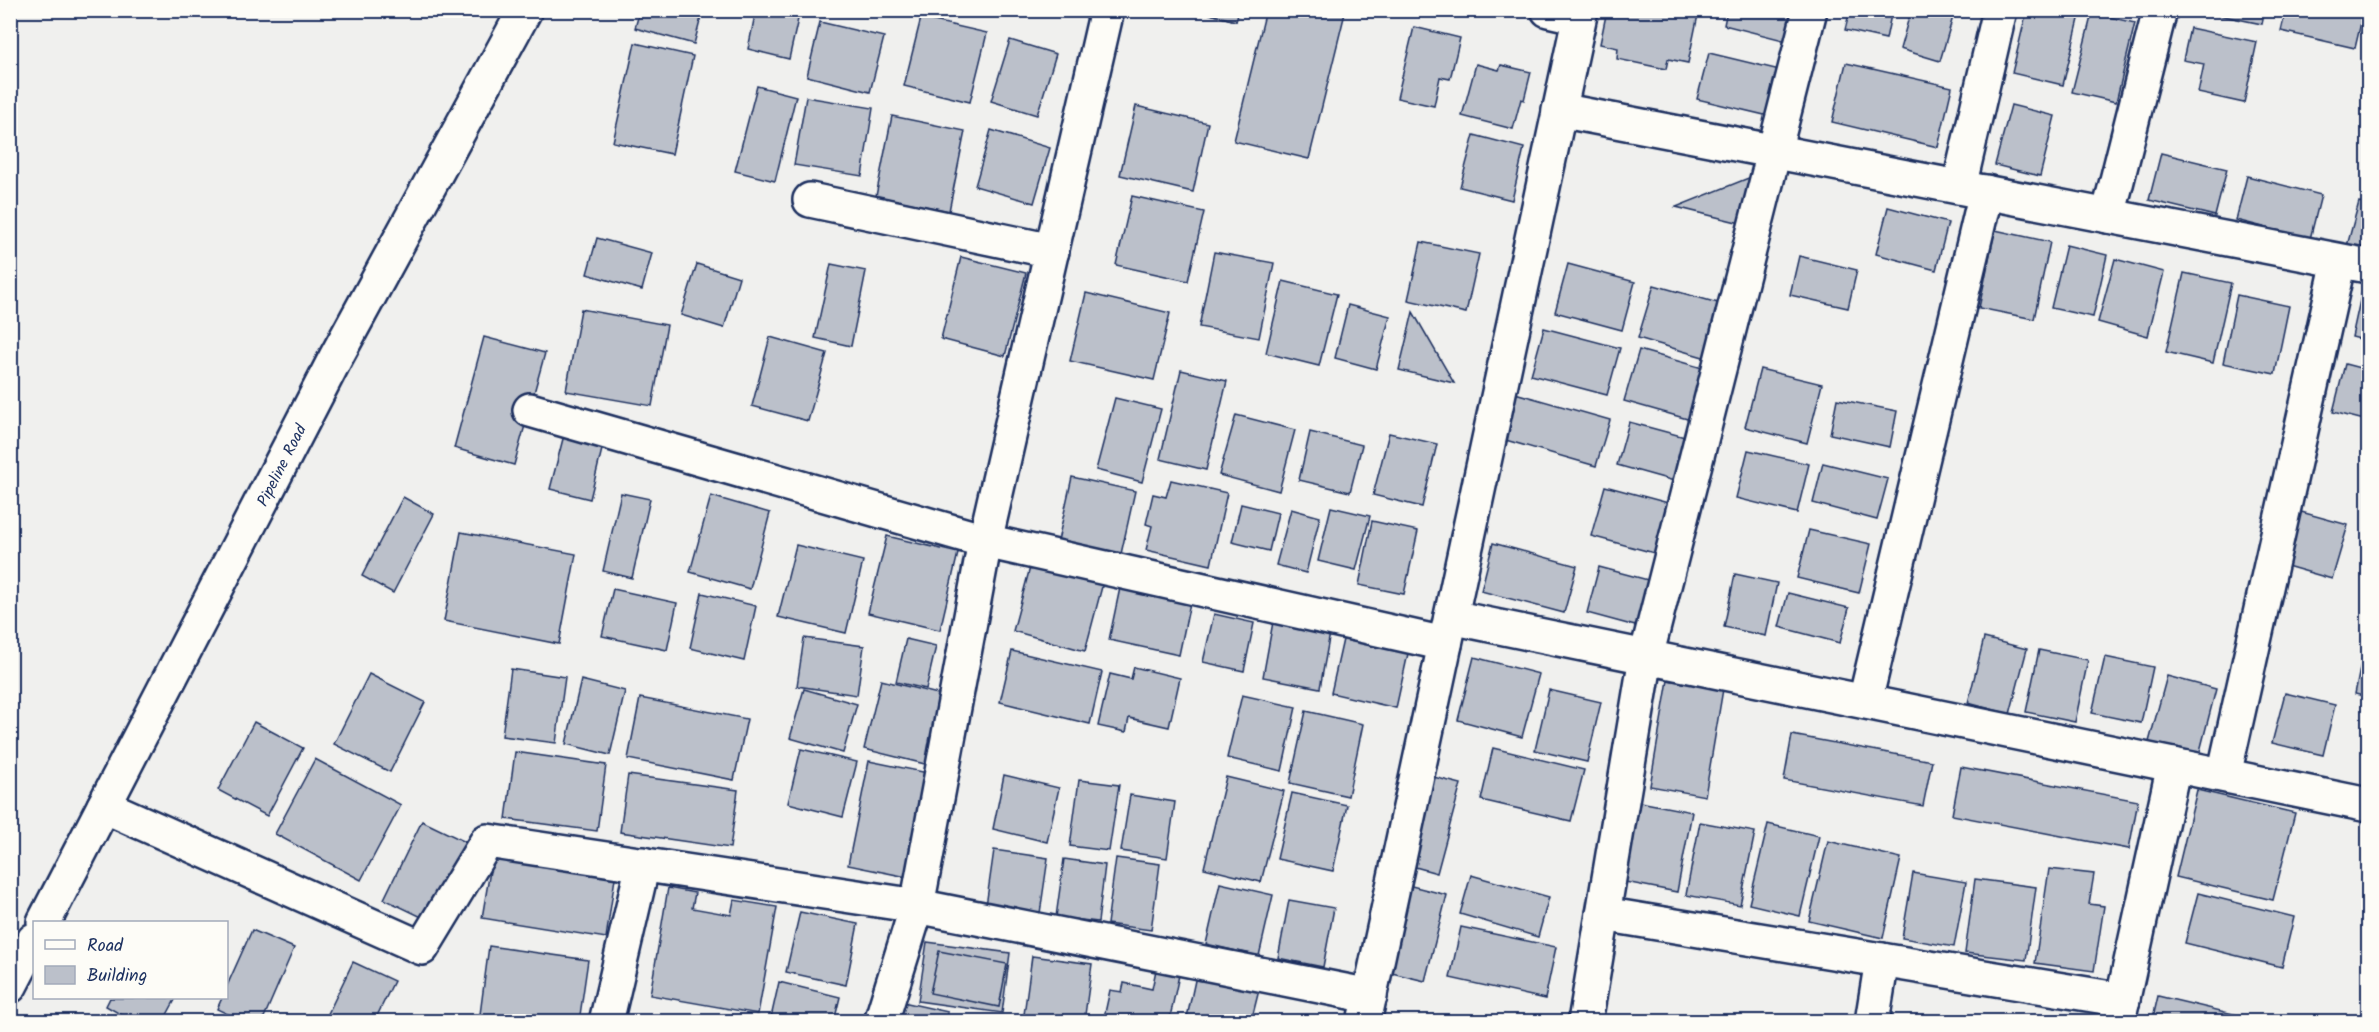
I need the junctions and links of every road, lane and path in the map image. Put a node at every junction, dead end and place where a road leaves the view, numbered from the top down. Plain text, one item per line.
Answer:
1 (525, 10) edge
2 (1107, 10) edge
3 (1548, 10) edge
4 (1810, 10) edge
5 (2000, 10) edge
6 (2160, 10) edge
7 (1580, 14) edge
8 (1559, 110) junction
9 (1774, 152) junction
10 (1972, 190) junction
11 (810, 200) dead end
12 (2108, 216) junction
13 (1052, 251) junction
14 (2354, 264) edge
15 (530, 410) dead end
16 (985, 541) junction
17 (1448, 630) junction
18 (1646, 657) junction
19 (1865, 701) junction
20 (2174, 765) junction
21 (2224, 775) junction
22 (2368, 805) edge
23 (104, 806) junction
24 (643, 864) junction
25 (917, 906) junction
26 (1603, 914) junction
27 (45, 921) edge
28 (33, 942) edge
29 (1882, 960) junction
30 (10, 986) edge
31 (1367, 1009) edge
32 (2121, 1011) edge
33 (606, 1022) edge
34 (881, 1022) edge
35 (1585, 1022) edge
36 (1872, 1022) edge

1 - 23 street, Pipeline Road
2 - 13 street
3 - 7 street
4 - 9 street
5 - 10 street
6 - 12 street
7 - 8 street
8 - 9 street
8 - 17 street
9 - 10 street
9 - 18 street
10 - 12 street
10 - 19 street
11 - 13 street
12 - 14 street
13 - 16 street
14 - 21 street
15 - 16 street
16 - 17 street
16 - 25 street
17 - 18 street
17 - 31 street
18 - 19 street
18 - 26 street
19 - 20 street
20 - 21 street
20 - 32 street
21 - 22 street
23 - 24 street
23 - 27 street, Pipeline Road
24 - 25 street
24 - 33 street
25 - 31 street
25 - 34 street
26 - 29 street
26 - 35 street
28 - 30 street
29 - 32 street
29 - 36 street

